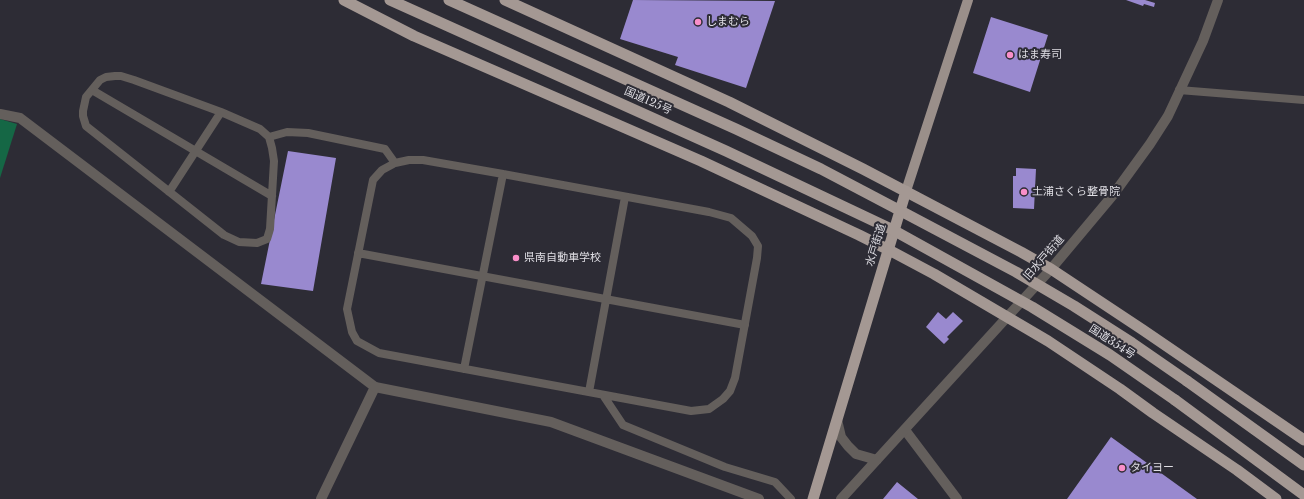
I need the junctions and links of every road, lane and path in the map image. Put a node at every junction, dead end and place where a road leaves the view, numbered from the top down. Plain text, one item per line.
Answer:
1 (344, 0) edge
2 (390, 0) edge
3 (449, 0) edge
4 (505, 0) edge
5 (968, 0) edge
6 (1218, 0) edge
7 (92, 90) junction
8 (1180, 90) junction
9 (1304, 100) edge
10 (221, 112) junction
11 (0, 114) edge
12 (269, 137) junction
13 (196, 152) junction
14 (395, 162) junction
15 (503, 174) junction
16 (906, 191) junction
17 (169, 192) junction
18 (272, 196) junction
19 (625, 197) junction
20 (897, 209) joint
21 (893, 230) joint
22 (889, 250) junction
23 (358, 253) junction
24 (1051, 269) junction
25 (482, 277) junction
26 (607, 299) junction
27 (1008, 317) junction
28 (745, 325) junction
29 (464, 369) junction
30 (375, 387) junction
31 (589, 392) junction
32 (603, 395) junction
33 (837, 420) junction
34 (906, 430) junction
35 (1304, 440) edge
36 (877, 460) junction
37 (1304, 465) edge
38 (1304, 495) edge
39 (321, 499) edge
40 (759, 499) edge
41 (791, 499) edge
42 (813, 499) edge
43 (841, 499) edge
44 (957, 499) edge
45 (1276, 499) edge

1 - 22 highway
2 - 21 highway, 国道125号
3 - 20 highway, 国道125号
4 - 16 highway
5 - 16 main road, 水戸街道
6 - 8 street, 旧水戸街道
7 - 10 lane
7 - 13 lane
7 - 17 lane
8 - 9 lane
8 - 24 street, 旧水戸街道
10 - 12 lane
10 - 13 lane
11 - 30 street
12 - 14 lane
12 - 18 lane
13 - 17 lane
13 - 18 lane
14 - 15 lane
14 - 23 lane
15 - 19 lane
15 - 25 lane
16 - 22 highway, 水戸街道
16 - 24 highway
17 - 18 lane
19 - 26 lane
19 - 28 lane
20 - 37 highway, 国道354号, bridge
21 - 38 highway, 国道354号, bridge
22 - 27 highway
22 - 33 highway, 水戸街道
23 - 25 lane
23 - 29 lane
24 - 27 street, 旧水戸街道
24 - 35 highway
25 - 26 lane
25 - 29 lane
26 - 28 lane
26 - 31 lane
27 - 34 street, 旧水戸街道
27 - 45 highway
28 - 32 lane
29 - 31 lane
30 - 39 street
30 - 40 street
31 - 32 lane
32 - 41 lane
33 - 36 street
33 - 42 highway, 水戸街道
34 - 36 street, 旧水戸街道
34 - 44 street
36 - 43 street, 旧水戸街道

